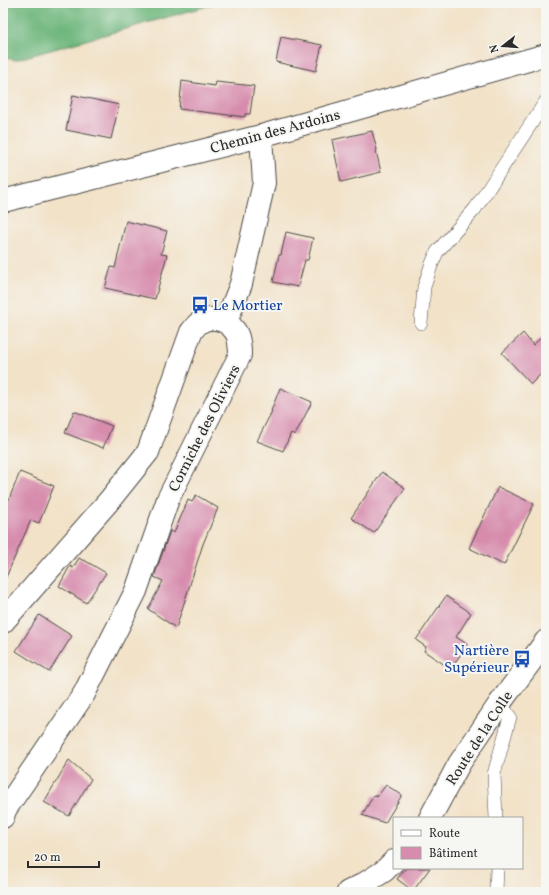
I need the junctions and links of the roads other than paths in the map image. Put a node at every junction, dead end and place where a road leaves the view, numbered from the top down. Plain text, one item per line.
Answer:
1 (546, 55) edge
2 (546, 101) edge
3 (261, 136) junction
4 (4, 199) edge
5 (226, 322) junction
6 (420, 323) dead end
7 (3, 622) edge
8 (546, 641) edge
9 (500, 703) junction
10 (3, 816) edge
11 (431, 817) edge
12 (496, 817) edge
13 (393, 862) edge
14 (497, 869) edge
15 (348, 892) edge
16 (496, 892) edge

1 - 3 street, Chemin des Ardoins
2 - 6 lane
3 - 4 street, Chemin des Ardoins
3 - 5 street
5 - 7 street
5 - 10 street, Corniche des Oliviers
8 - 9 street, Route de la Colle
9 - 11 street, Route de la Colle
9 - 12 lane
13 - 15 street
14 - 16 lane

